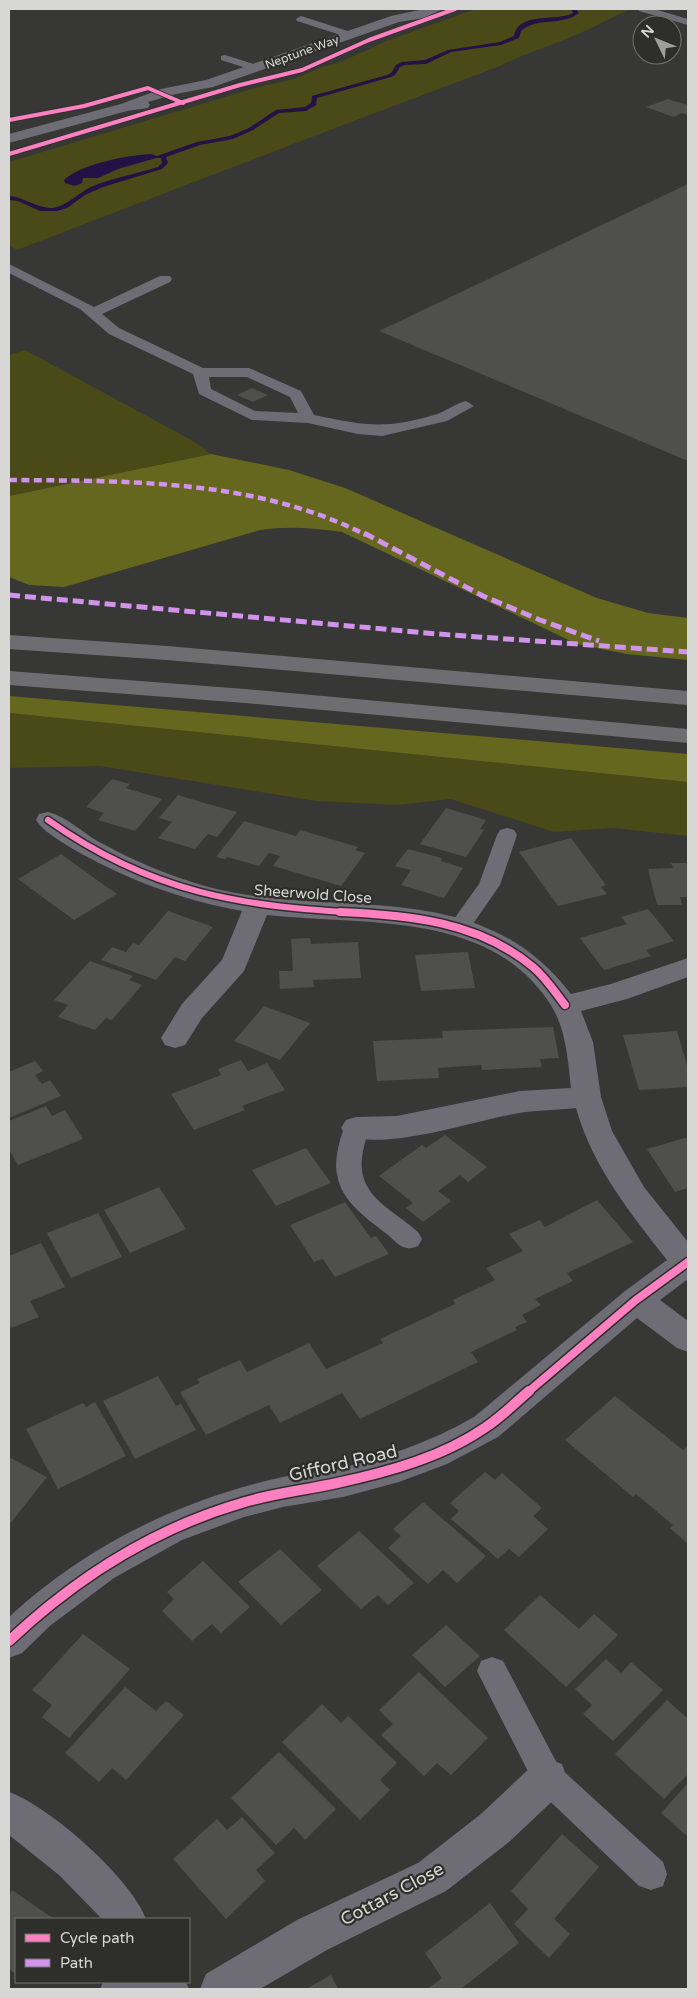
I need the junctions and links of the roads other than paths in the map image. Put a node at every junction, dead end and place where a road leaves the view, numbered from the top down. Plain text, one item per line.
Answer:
1 (411, 9) edge
2 (436, 9) edge
3 (643, 9) edge
4 (301, 19) dead end
5 (396, 19) junction
6 (688, 22) edge
7 (350, 35) junction
8 (225, 58) dead end
9 (256, 68) junction
10 (9, 140) edge
11 (9, 268) edge
12 (165, 279) dead end
13 (92, 313) junction
14 (200, 372) junction
15 (466, 406) dead end
16 (308, 418) junction
17 (9, 626) edge
18 (9, 642) edge
19 (167, 653) junction
20 (9, 678) edge
21 (688, 698) edge
22 (688, 736) edge
23 (48, 820) dead end
24 (507, 835) dead end
25 (258, 905) junction
26 (460, 926) junction
27 (688, 967) edge
28 (564, 1005) junction
29 (175, 1038) dead end
30 (587, 1097) junction
31 (356, 1128) joint
32 (409, 1239) dead end
33 (687, 1262) edge
34 (636, 1300) junction
35 (688, 1339) edge
36 (9, 1641) edge
37 (492, 1671) dead end
38 (548, 1778) junction
39 (9, 1812) edge
40 (651, 1874) dead end
41 (125, 1918) edge
42 (221, 1989) edge

1 - 5 street, Neptune Way
2 - 5 street, Neptune Way
3 - 6 lane
4 - 7 lane
5 - 7 street, Neptune Way
7 - 9 street, Neptune Way
8 - 9 lane
9 - 10 street, Neptune Way
11 - 13 lane
12 - 13 lane
13 - 14 lane
14 - 16 lane
14 - 16 lane
15 - 16 lane
17 - 19 highway
18 - 19 highway
19 - 21 highway
20 - 22 highway
23 - 25 street, Sheerwold Close
24 - 26 lane
25 - 26 street, Sheerwold Close
25 - 29 street, Sheerwold Close
26 - 28 street, Sheerwold Close
27 - 28 street
28 - 30 street, Sheerwold Close
30 - 31 street
30 - 33 street, Sheerwold Close
31 - 32 lane
33 - 34 street, Gifford Road
34 - 35 street
34 - 36 street, Gifford Road
37 - 38 lane
38 - 40 lane
38 - 42 street, Cottars Close
39 - 41 street

